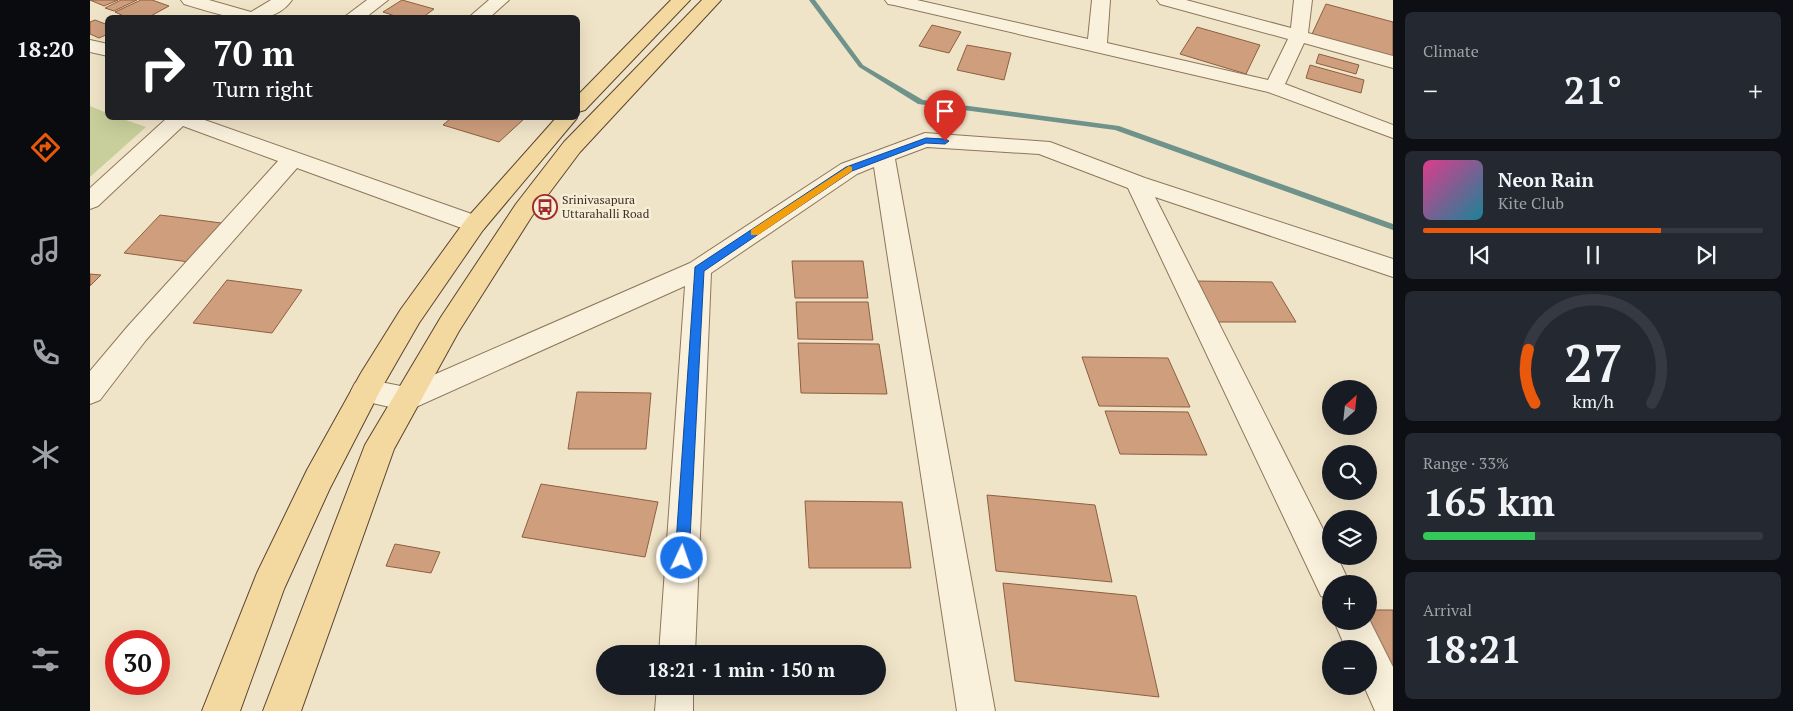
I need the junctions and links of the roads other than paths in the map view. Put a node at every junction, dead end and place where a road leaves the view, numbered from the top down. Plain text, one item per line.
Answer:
1 (283, 0) edge
2 (378, 0) edge
3 (500, 0) edge
4 (681, 0) edge
5 (712, 0) edge
6 (894, 0) edge
7 (1101, 0) edge
8 (1166, 0) edge
9 (1303, 0) edge
10 (201, 1) edge
11 (185, 15) edge
12 (243, 15) edge
13 (257, 15) edge
14 (356, 15) edge
15 (481, 15) edge
16 (1299, 35) junction
17 (90, 46) edge
18 (1097, 46) junction
19 (105, 49) edge
20 (1393, 62) edge
21 (1274, 86) junction
22 (580, 104) edge
23 (178, 120) edge
24 (186, 120) edge
25 (565, 120) edge
26 (1393, 132) edge
27 (883, 156) junction
28 (293, 158) junction
29 (1137, 183) junction
30 (90, 201) edge
31 (475, 224) junction
32 (1393, 268) edge
33 (699, 269) junction
34 (365, 391) junction
35 (90, 392) edge
36 (407, 399) junction
37 (1329, 575) edge
38 (678, 645) edge
39 (1377, 674) edge
40 (675, 695) edge
41 (1393, 707) edge
42 (221, 711) edge
43 (282, 711) edge
44 (674, 711) edge
45 (976, 711) edge

1 - 13 street
2 - 14 street
3 - 15 street
4 - 22 main road
5 - 36 main road
6 - 18 street
7 - 18 street
8 - 16 street
9 - 16 street
10 - 11 street
10 - 12 street
16 - 20 street
16 - 21 street
17 - 19 street
18 - 21 street
21 - 26 street
23 - 30 street
24 - 28 street
25 - 31 main road
27 - 29 street
27 - 33 street
27 - 45 street
28 - 31 street
28 - 35 street
29 - 32 street
29 - 37 street
31 - 34 main road
33 - 36 street
33 - 38 street
34 - 36 street
34 - 42 main road
36 - 43 main road
39 - 41 street
40 - 44 street

